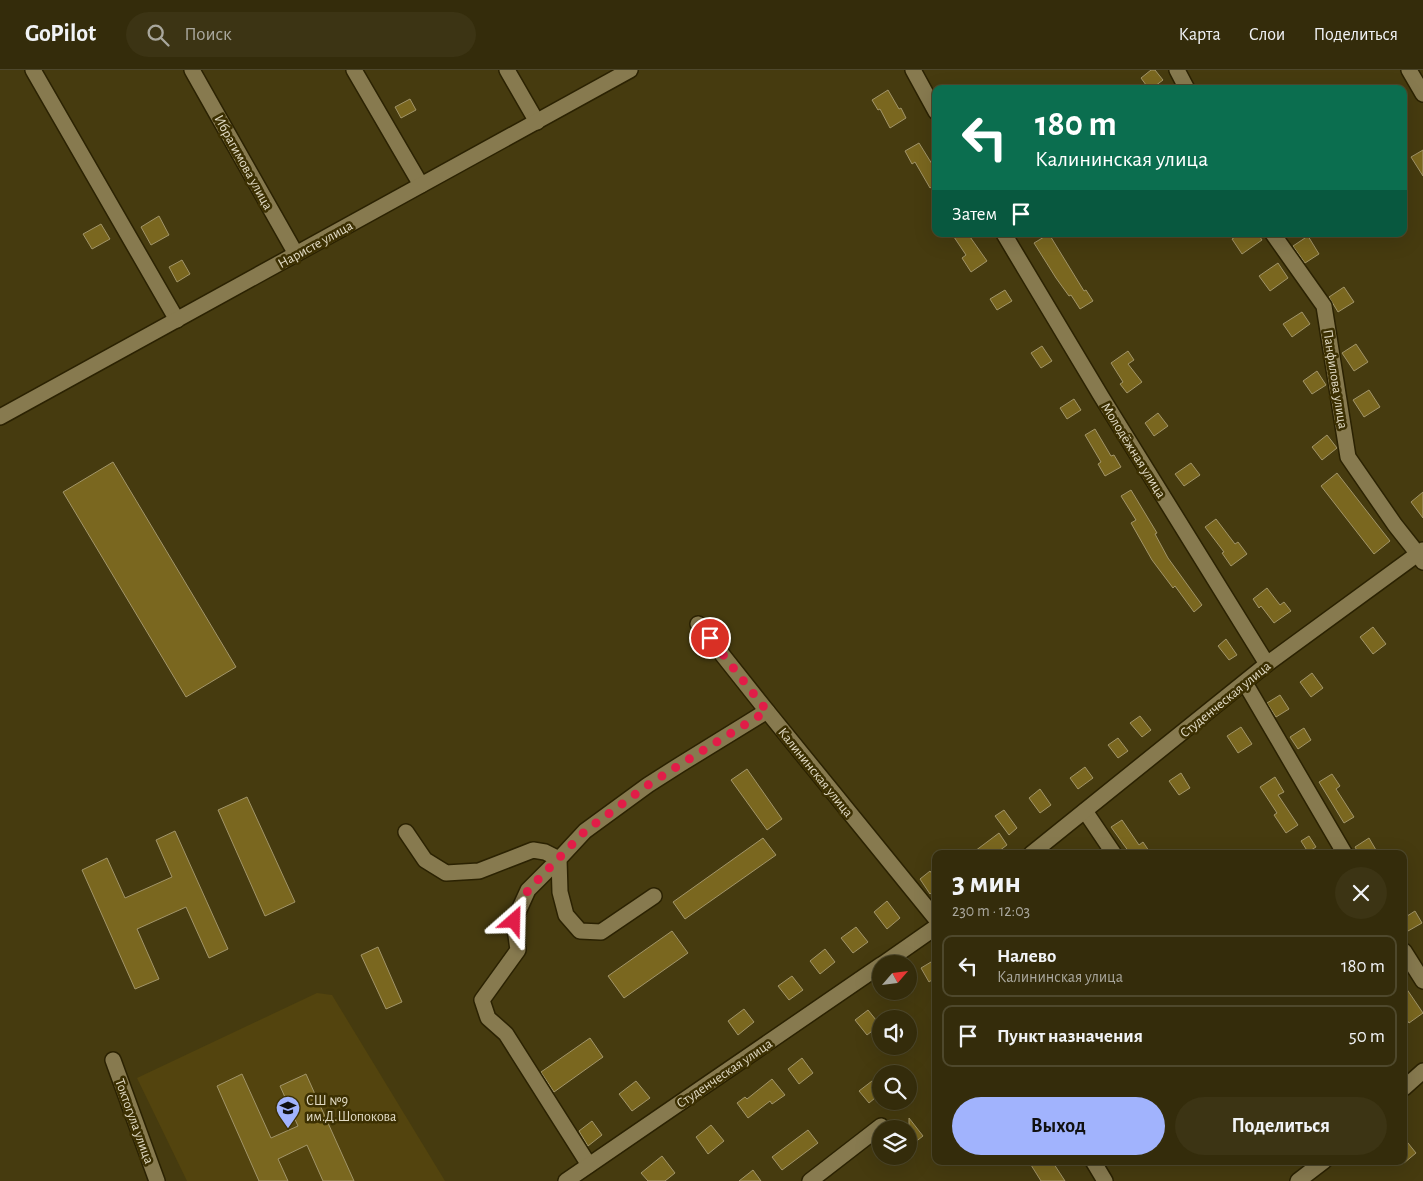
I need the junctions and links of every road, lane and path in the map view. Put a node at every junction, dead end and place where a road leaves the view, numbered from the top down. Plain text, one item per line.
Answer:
1 (33, 70) edge
2 (192, 70) edge
3 (354, 70) edge
4 (507, 70) edge
5 (630, 70) edge
6 (913, 70) edge
7 (1177, 70) edge
8 (1409, 70) edge
9 (1185, 85) edge
10 (1423, 94) edge
11 (932, 105) edge
12 (536, 122) junction
13 (421, 185) junction
14 (1006, 237) edge
15 (1275, 237) edge
16 (296, 254) junction
17 (177, 320) junction
18 (0, 417) edge
19 (1421, 555) edge
20 (698, 624) dead end
21 (1267, 664) junction
22 (1245, 683) junction
23 (767, 711) junction
24 (1084, 812) junction
25 (406, 832) dead end
26 (1035, 850) edge
27 (1111, 850) edge
28 (1344, 850) edge
29 (558, 859) junction
30 (654, 896) dead end
31 (932, 914) edge
32 (932, 930) edge
33 (895, 955) edge
34 (1407, 956) edge
35 (872, 971) edge
36 (1423, 981) edge
37 (113, 1060) dead end
38 (1423, 1071) edge
39 (1407, 1085) edge
40 (872, 1134) edge
41 (589, 1165) junction
42 (1095, 1165) edge
43 (1321, 1165) edge
44 (1314, 1176) edge
45 (157, 1181) edge
46 (566, 1181) edge
47 (810, 1181) edge
48 (1105, 1181) edge
49 (1298, 1181) edge

1 - 17 street
2 - 16 street, Ибрагимова улица
3 - 13 street
4 - 12 street
5 - 12 street, Наристе улица
6 - 11 street
7 - 9 street
8 - 10 street
12 - 13 street, Наристе улица
13 - 16 street, Наристе улица
14 - 21 street, Молодёжная улица
15 - 19 street, Панфилова улица
16 - 17 street, Наристе улица
17 - 18 street, Наристе улица
19 - 21 street, Студенческая улица
20 - 23 street, Калининская улица
21 - 22 street, Студенческая улица
22 - 24 street, Студенческая улица
22 - 28 street
23 - 29 street
23 - 31 street, Калининская улица
24 - 26 street, Студенческая улица
24 - 27 street
25 - 29 street
29 - 30 street
29 - 41 street
32 - 33 street, Студенческая улица
34 - 36 street
35 - 41 street, Студенческая улица
37 - 45 street, Токтогула улица
38 - 39 street
40 - 47 street
41 - 46 street, Студенческая улица
42 - 48 street
43 - 44 street
44 - 49 street

